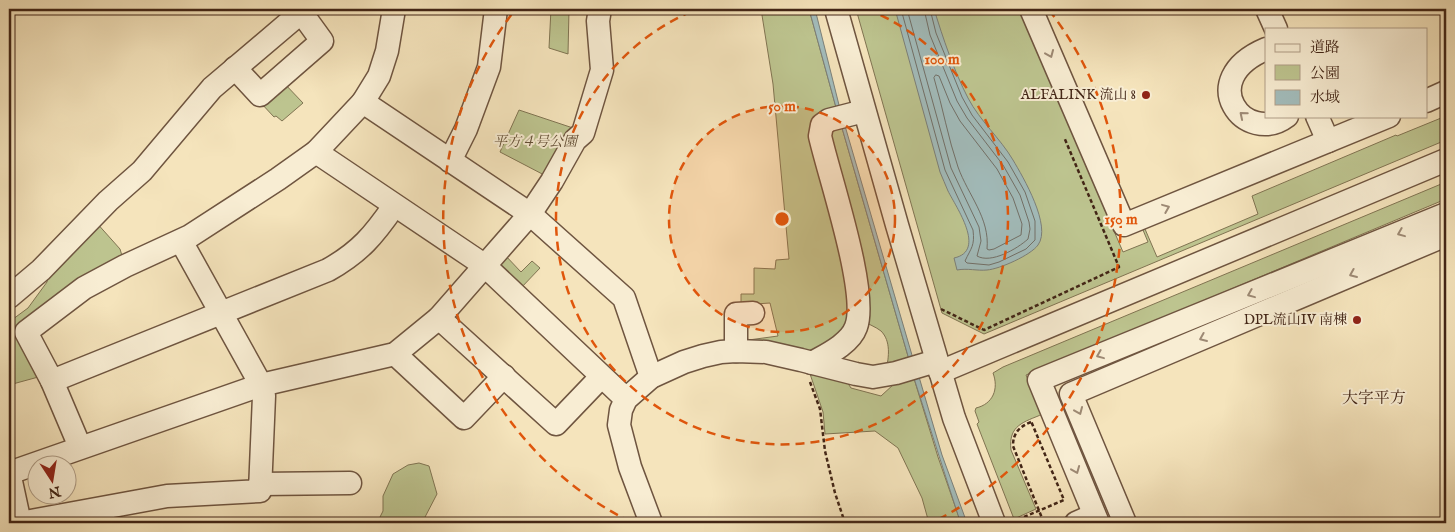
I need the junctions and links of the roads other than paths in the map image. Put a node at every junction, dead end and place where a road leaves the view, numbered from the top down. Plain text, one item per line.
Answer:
1 (394, 9) edge
2 (496, 9) edge
3 (600, 9) edge
4 (836, 9) edge
5 (1031, 9) edge
6 (1267, 9) edge
7 (303, 10) edge
8 (1276, 28) edge
9 (1265, 50) edge
10 (235, 68) junction
11 (1446, 92) edge
12 (1428, 100) edge
13 (364, 102) junction
14 (864, 111) junction
15 (1284, 118) edge
16 (1318, 118) edge
17 (1383, 118) edge
18 (1328, 141) junction
19 (316, 152) junction
20 (1446, 160) edge
21 (450, 161) junction
22 (394, 206) junction
23 (530, 214) junction
24 (1446, 214) edge
25 (1446, 235) edge
26 (181, 241) junction
27 (484, 265) junction
28 (9, 297) edge
29 (222, 313) junction
30 (753, 313) dead end
31 (439, 318) junction
32 (736, 351) junction
33 (395, 354) junction
34 (807, 361) junction
35 (925, 367) junction
36 (504, 376) junction
37 (601, 376) junction
38 (651, 377) junction
39 (52, 381) junction
40 (261, 385) junction
41 (626, 399) junction
42 (80, 447) junction
43 (9, 473) edge
44 (350, 483) dead end
45 (260, 484) junction
46 (1089, 521) edge
47 (648, 522) edge
48 (20, 523) edge
49 (1003, 523) edge
50 (1125, 523) edge

1 - 13 street
2 - 21 street
3 - 23 street
4 - 14 street
5 -> 18 street
6 - 8 street
7 - 10 street
7 - 10 street
15 -> 9 street
10 - 28 street
11 - 12 street
13 - 19 street
13 - 21 street
14 - 34 street
14 - 35 street
16 - 18 street
17 - 18 street
19 - 22 street
19 - 26 street
20 - 35 street
21 - 23 street
22 - 27 street
22 - 29 street
23 - 27 street
23 - 38 street
24 -> 46 street
25 -> 50 street
26 - 29 street
26 - 39 street
27 - 31 street
27 - 37 street
29 - 39 street
29 - 40 street
30 - 32 street
31 - 33 street
31 - 36 street
32 - 34 street
32 - 38 street
33 - 36 street
33 - 40 street
34 - 35 street
35 - 49 street
36 - 37 street
37 - 41 street
38 - 41 street
39 - 42 street
40 - 42 street
40 - 45 street
41 - 47 street
42 - 43 street
43 - 48 street
44 - 45 street
45 - 48 street

